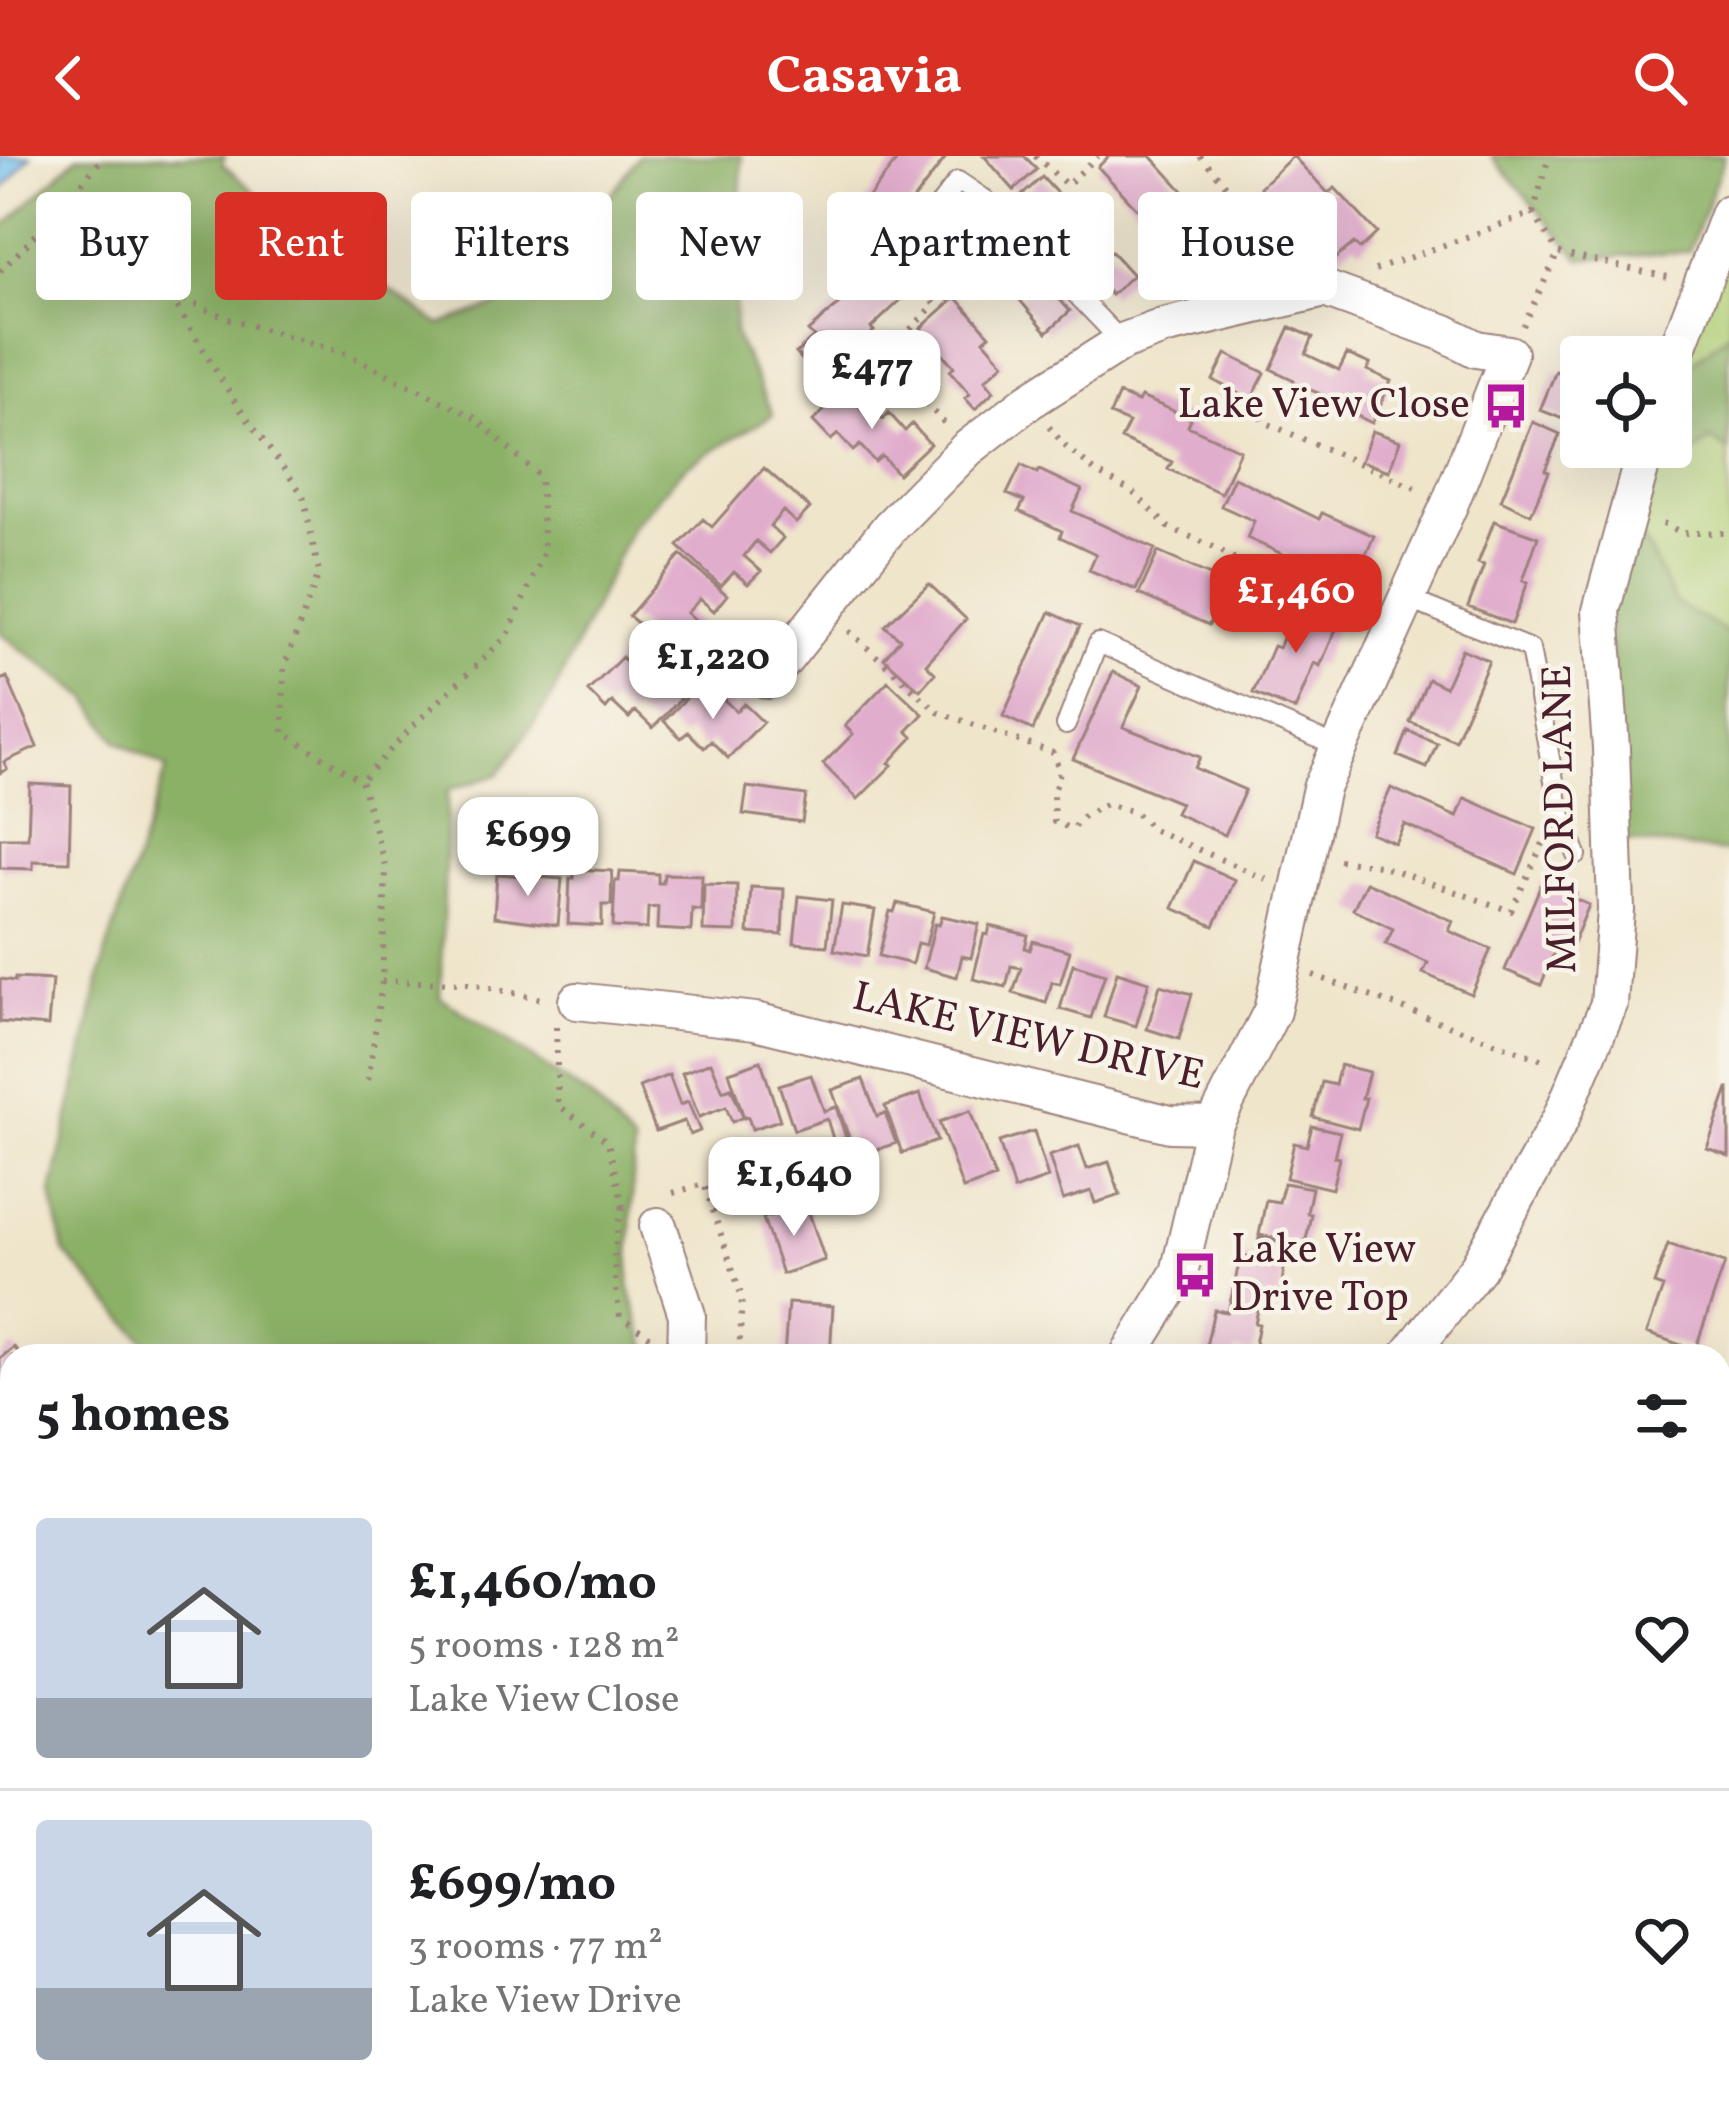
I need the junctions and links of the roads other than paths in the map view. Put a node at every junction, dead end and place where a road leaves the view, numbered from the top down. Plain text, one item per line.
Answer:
1 (950, 192) edge
2 (974, 192) edge
3 (1729, 213) edge
4 (1082, 300) edge
5 (1682, 336) edge
6 (1122, 342) junction
7 (1640, 468) edge
8 (1408, 599) junction
9 (768, 680) road end
10 (1066, 724) dead end
11 (1340, 748) junction
12 (1577, 855) dead end
13 (566, 1002) road end
14 (1214, 1125) junction
15 (649, 1214) road end
16 (678, 1344) edge
17 (1135, 1344) edge
18 (1417, 1344) edge

1 - 2 lane
3 - 5 street
4 - 6 lane
6 - 8 street
6 - 9 street
7 - 18 street, MILFORD LANE
8 - 11 street
8 - 12 lane
10 - 11 lane
11 - 14 street
13 - 14 street, LAKE VIEW DRIVE
14 - 17 street, LAKE VIEW DRIVE
15 - 16 street

